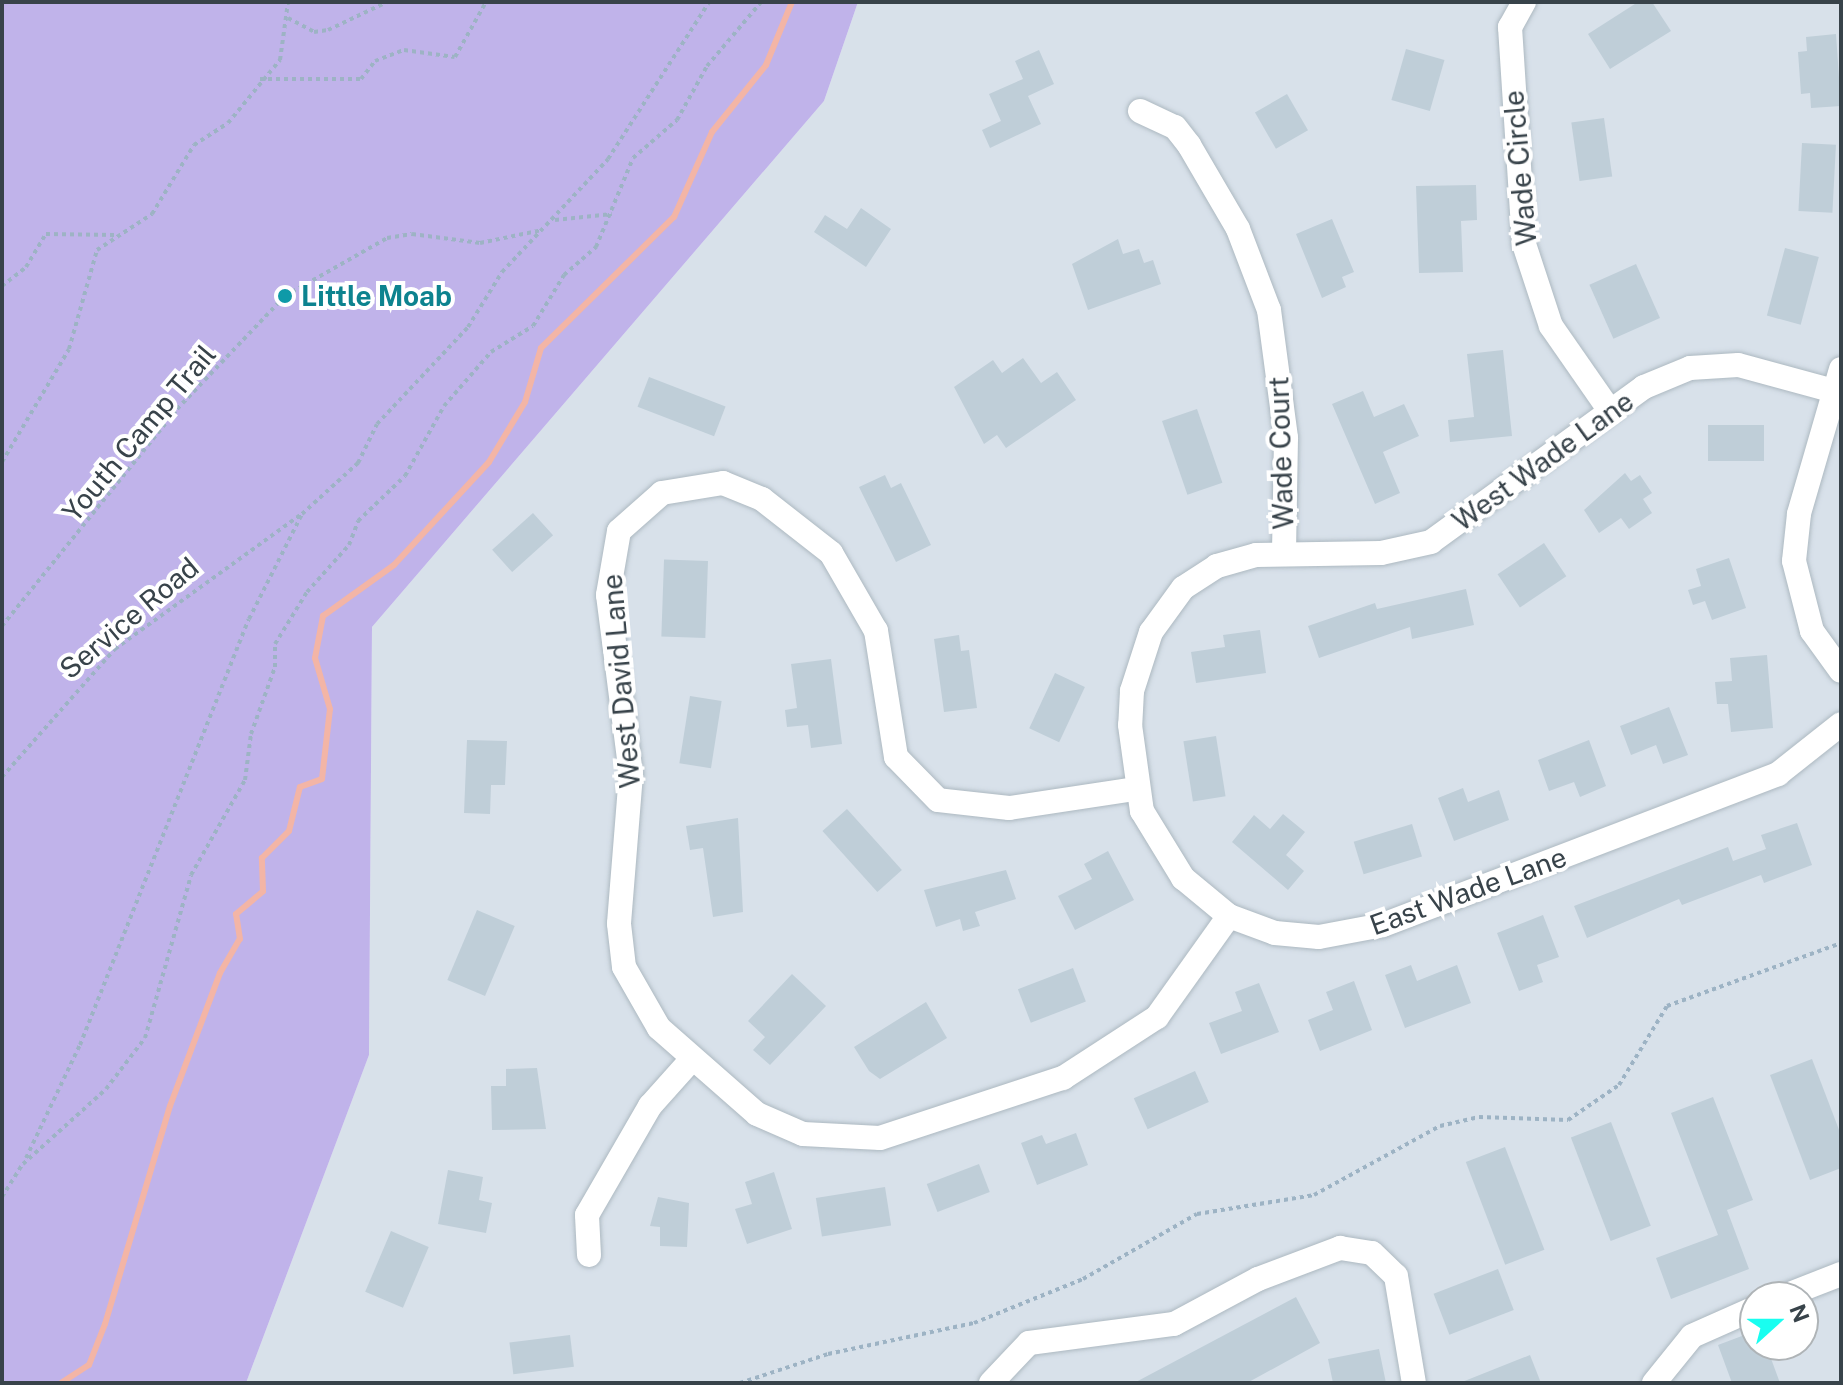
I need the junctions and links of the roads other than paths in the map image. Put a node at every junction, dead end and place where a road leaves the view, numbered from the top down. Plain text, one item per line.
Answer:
1 (1524, 2) edge
2 (1140, 111) dead end
3 (1838, 380) edge
4 (1610, 411) junction
5 (1284, 553) junction
6 (1841, 671) edge
7 (1841, 724) edge
8 (1135, 789) junction
9 (1229, 916) junction
10 (692, 1059) junction
11 (589, 1255) dead end
12 (1841, 1274) edge
13 (1819, 1283) edge
14 (1739, 1315) edge
15 (991, 1383) edge
16 (1414, 1383) edge
17 (1654, 1383) edge

1 - 4 street, Wade Circle
2 - 5 street, Wade Court
3 - 4 street, West Wade Lane
3 - 6 street
4 - 5 street, West Wade Lane
5 - 8 street, West Wade Lane
7 - 9 street, East Wade Lane
8 - 9 street, East Wade Lane
8 - 10 street, West David Lane
9 - 10 street, West David Lane
10 - 11 street
12 - 13 street
14 - 17 street
15 - 16 street

